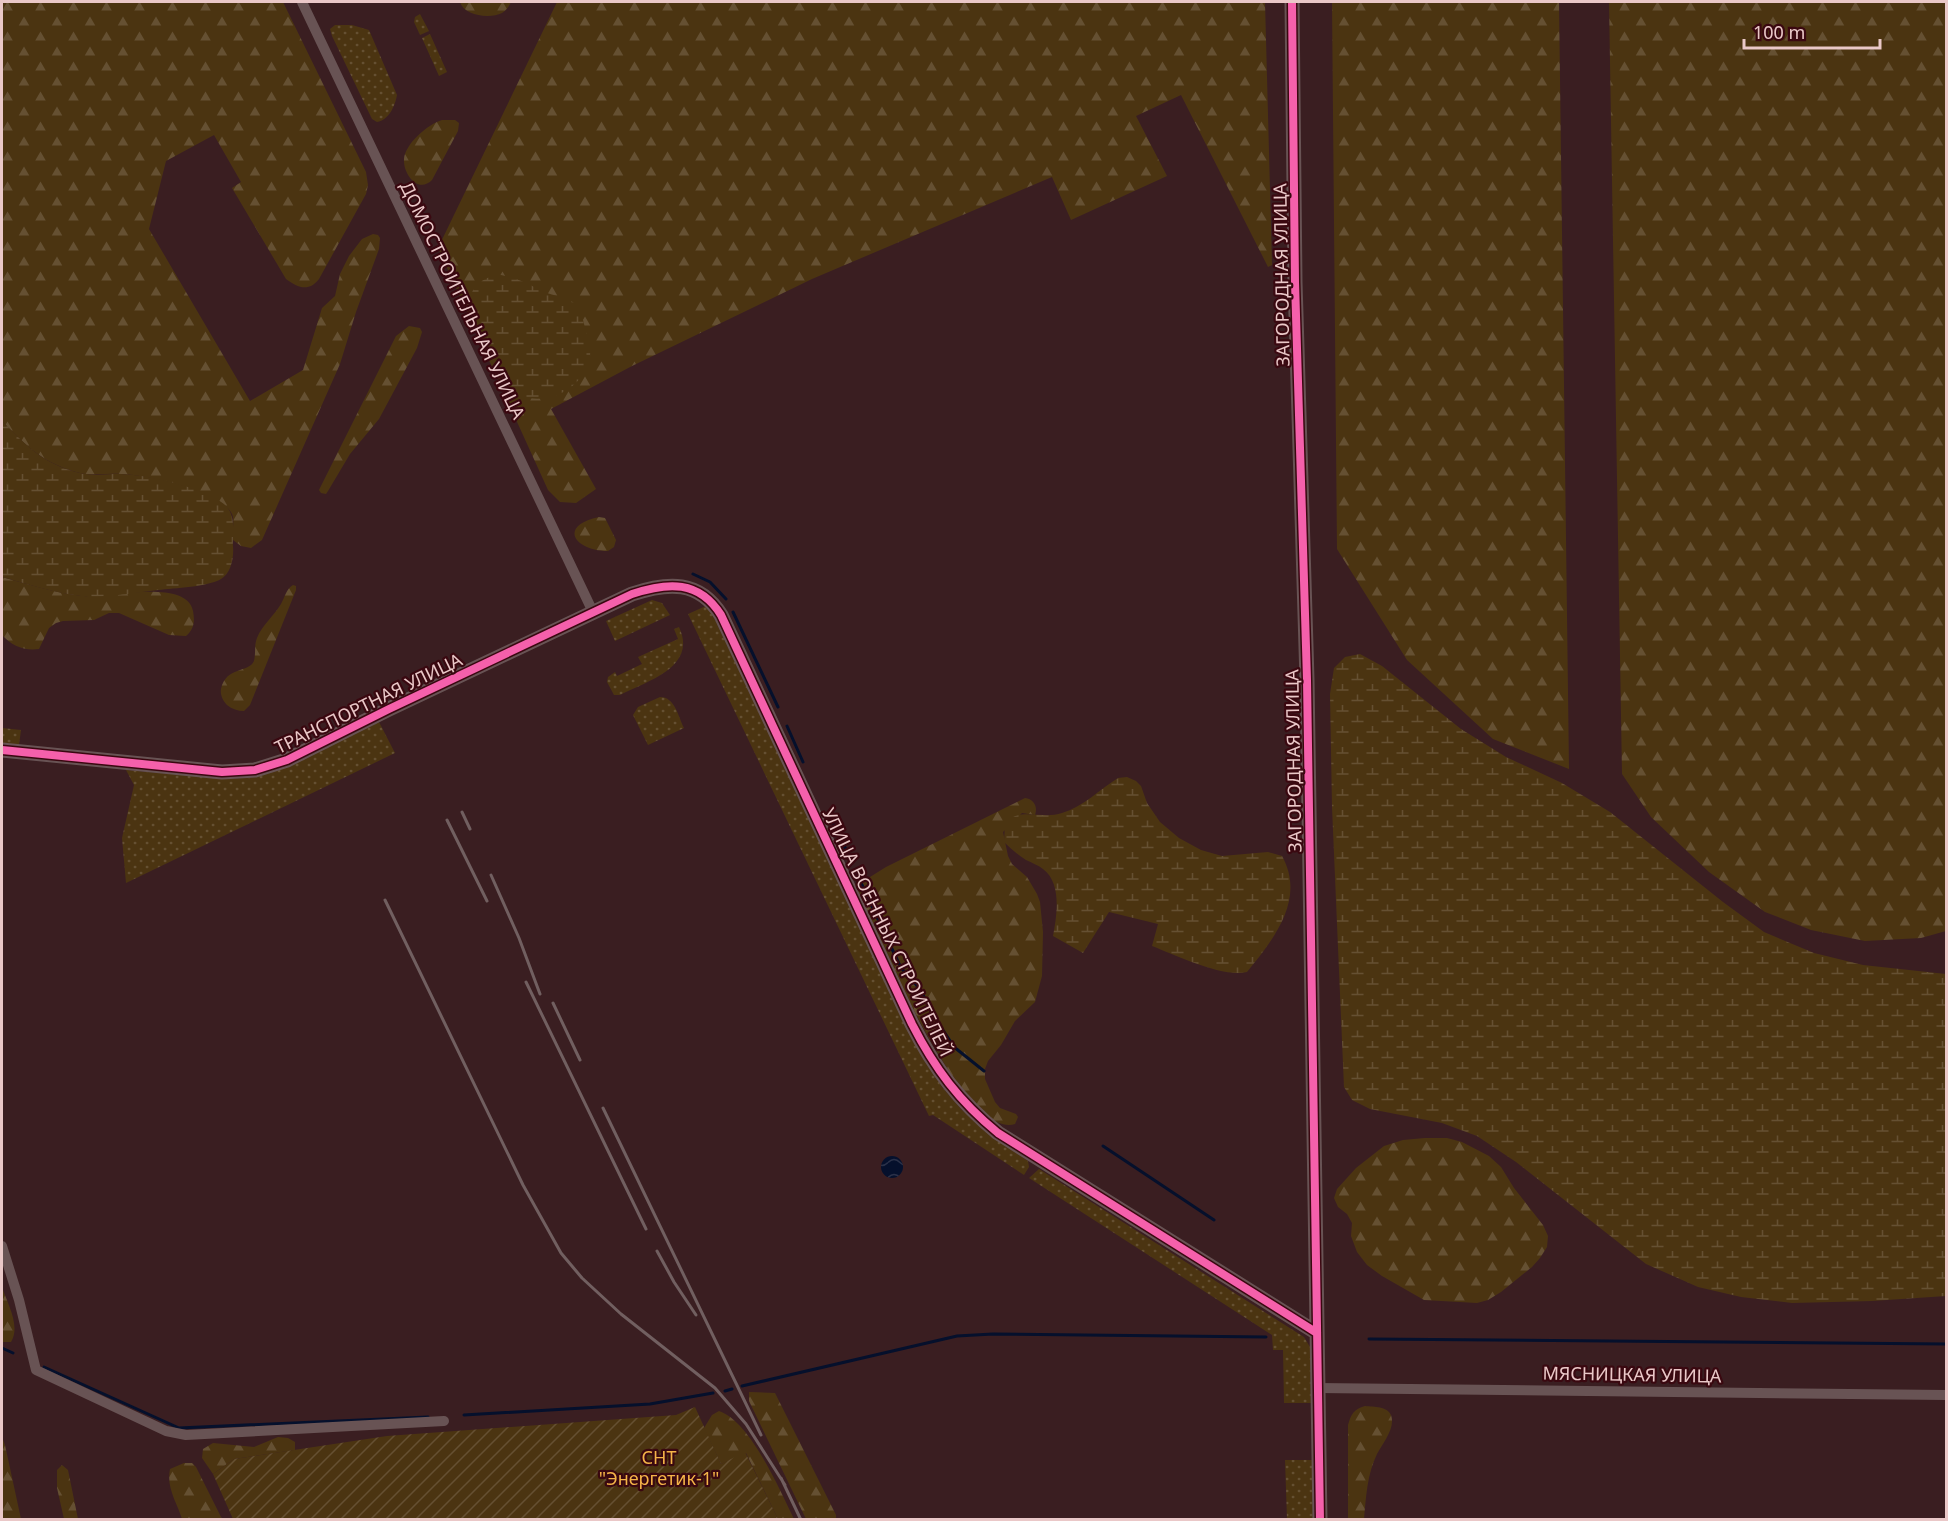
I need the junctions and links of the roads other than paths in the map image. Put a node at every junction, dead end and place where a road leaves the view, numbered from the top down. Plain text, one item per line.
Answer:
1 (302, 2) edge
2 (1292, 2) edge
3 (593, 612) junction
4 (2, 750) edge
5 (2, 1246) edge
6 (1317, 1333) junction
7 (1317, 1388) junction
8 (1947, 1395) edge
9 (444, 1421) dead end
10 (1320, 1520) edge

1 - 3 street, ДОМОСТРОИТЕЛЬНАЯ УЛИЦА
2 - 6 street, ЗАГОРОДНАЯ УЛИЦА
3 - 4 street, ТРАНСПОРТНАЯ УЛИЦА
3 - 6 street, УЛИЦА ВОЕННЫХ СТРОИТЕЛЕЙ
5 - 9 street
6 - 7 street, ЗАГОРОДНАЯ УЛИЦА
7 - 8 street, МЯСНИЦКАЯ УЛИЦА
7 - 10 street, ЗАГОРОДНАЯ УЛИЦА

